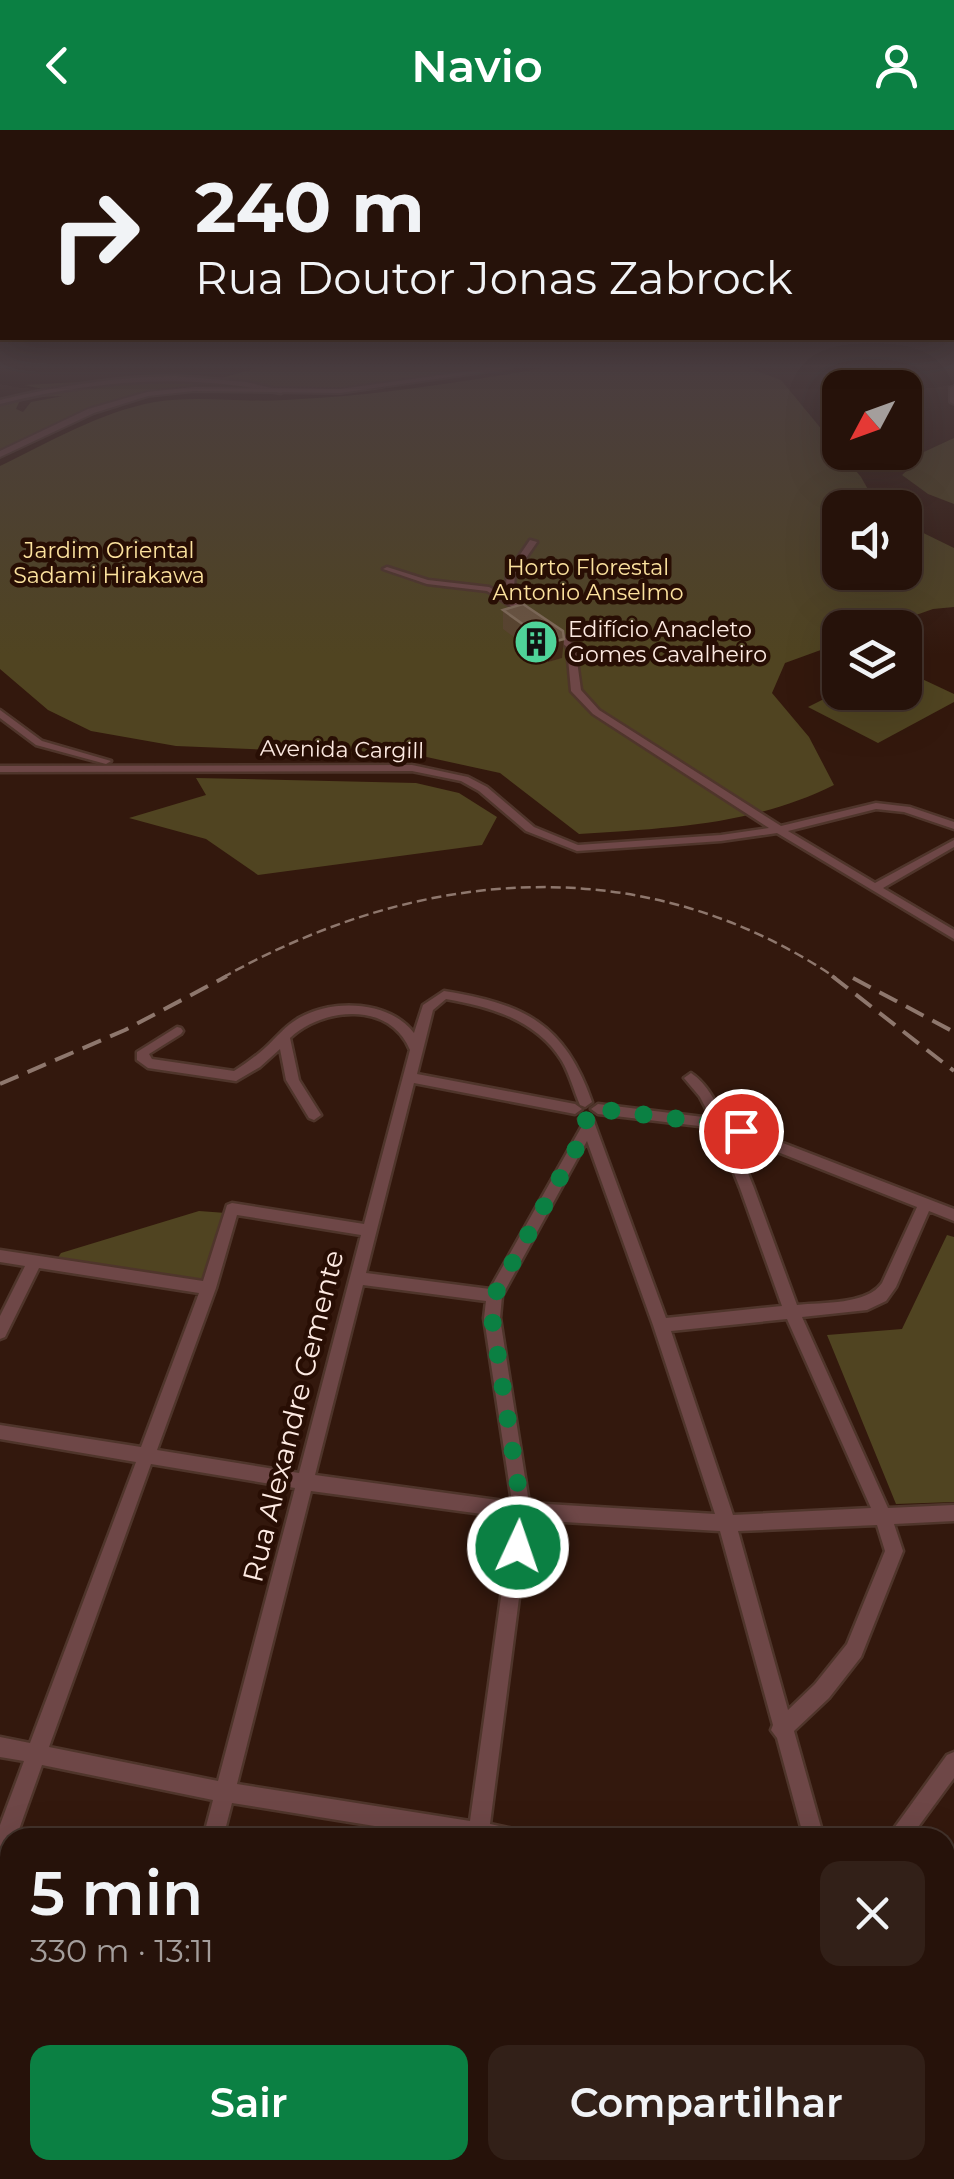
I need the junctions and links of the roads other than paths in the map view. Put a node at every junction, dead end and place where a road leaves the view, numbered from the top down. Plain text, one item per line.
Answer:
1 (533, 542) dead end
2 (387, 569) dead end
3 (509, 600) junction
4 (0, 713) edge
5 (200, 766) junction
6 (0, 769) edge
7 (954, 826) edge
8 (779, 830) junction
9 (954, 843) edge
10 (875, 888) junction
11 (954, 935) edge
12 (177, 1031) dead end
13 (283, 1035) junction
14 (416, 1049) junction
15 (409, 1077) junction
16 (691, 1078) dead end
17 (586, 1114) junction
18 (314, 1115) dead end
19 (720, 1124) junction
20 (926, 1203) junction
21 (954, 1215) edge
22 (369, 1231) junction
23 (0, 1256) edge
24 (34, 1261) junction
25 (357, 1278) junction
26 (208, 1288) junction
27 (494, 1296) junction
28 (793, 1313) junction
29 (661, 1326) junction
30 (0, 1332) edge
31 (0, 1432) edge
32 (145, 1457) junction
33 (305, 1482) junction
34 (522, 1511) junction
35 (954, 1512) edge
36 (883, 1516) junction
37 (726, 1523) junction
38 (782, 1730) junction
39 (0, 1747) edge
40 (34, 1754) junction
41 (954, 1762) edge
42 (225, 1792) junction
43 (8, 1828) edge
44 (216, 1828) edge
45 (443, 1828) edge
46 (480, 1828) edge
47 (811, 1828) edge
48 (904, 1828) edge

1 - 3 street
2 - 3 street
3 - 8 street
4 - 5 street
5 - 6 street, Avenida Cargill
5 - 8 street, Avenida Cargill
7 - 8 street, Avenida Cargill
8 - 10 street
9 - 10 street
10 - 11 street
12 - 13 street
13 - 14 street
13 - 18 street
14 - 15 street, Rua Alexandre Cemente
14 - 17 street, Rua Alexandre Cemente
15 - 17 street
15 - 22 street, Rua Alexandre Cemente
16 - 19 street
17 - 19 street
17 - 27 street
17 - 29 street
19 - 20 street
19 - 28 street
20 - 21 street
20 - 28 street
22 - 25 street, Rua Alexandre Cemente
22 - 26 street
23 - 24 street
24 - 26 street
24 - 30 street
25 - 27 street
25 - 33 street, Rua Alexandre Cemente
26 - 32 street
27 - 34 street
28 - 29 street
28 - 36 street
29 - 37 street
31 - 32 street
32 - 33 street
32 - 40 street
33 - 34 street
33 - 42 street, Rua Alexandre Cemente
34 - 37 street
34 - 46 street
35 - 36 street
36 - 37 street
36 - 38 street
37 - 38 street
38 - 47 street
39 - 40 street
40 - 42 street
40 - 43 street
41 - 48 street
42 - 44 street, Rua Alexandre Cemente
42 - 45 street

